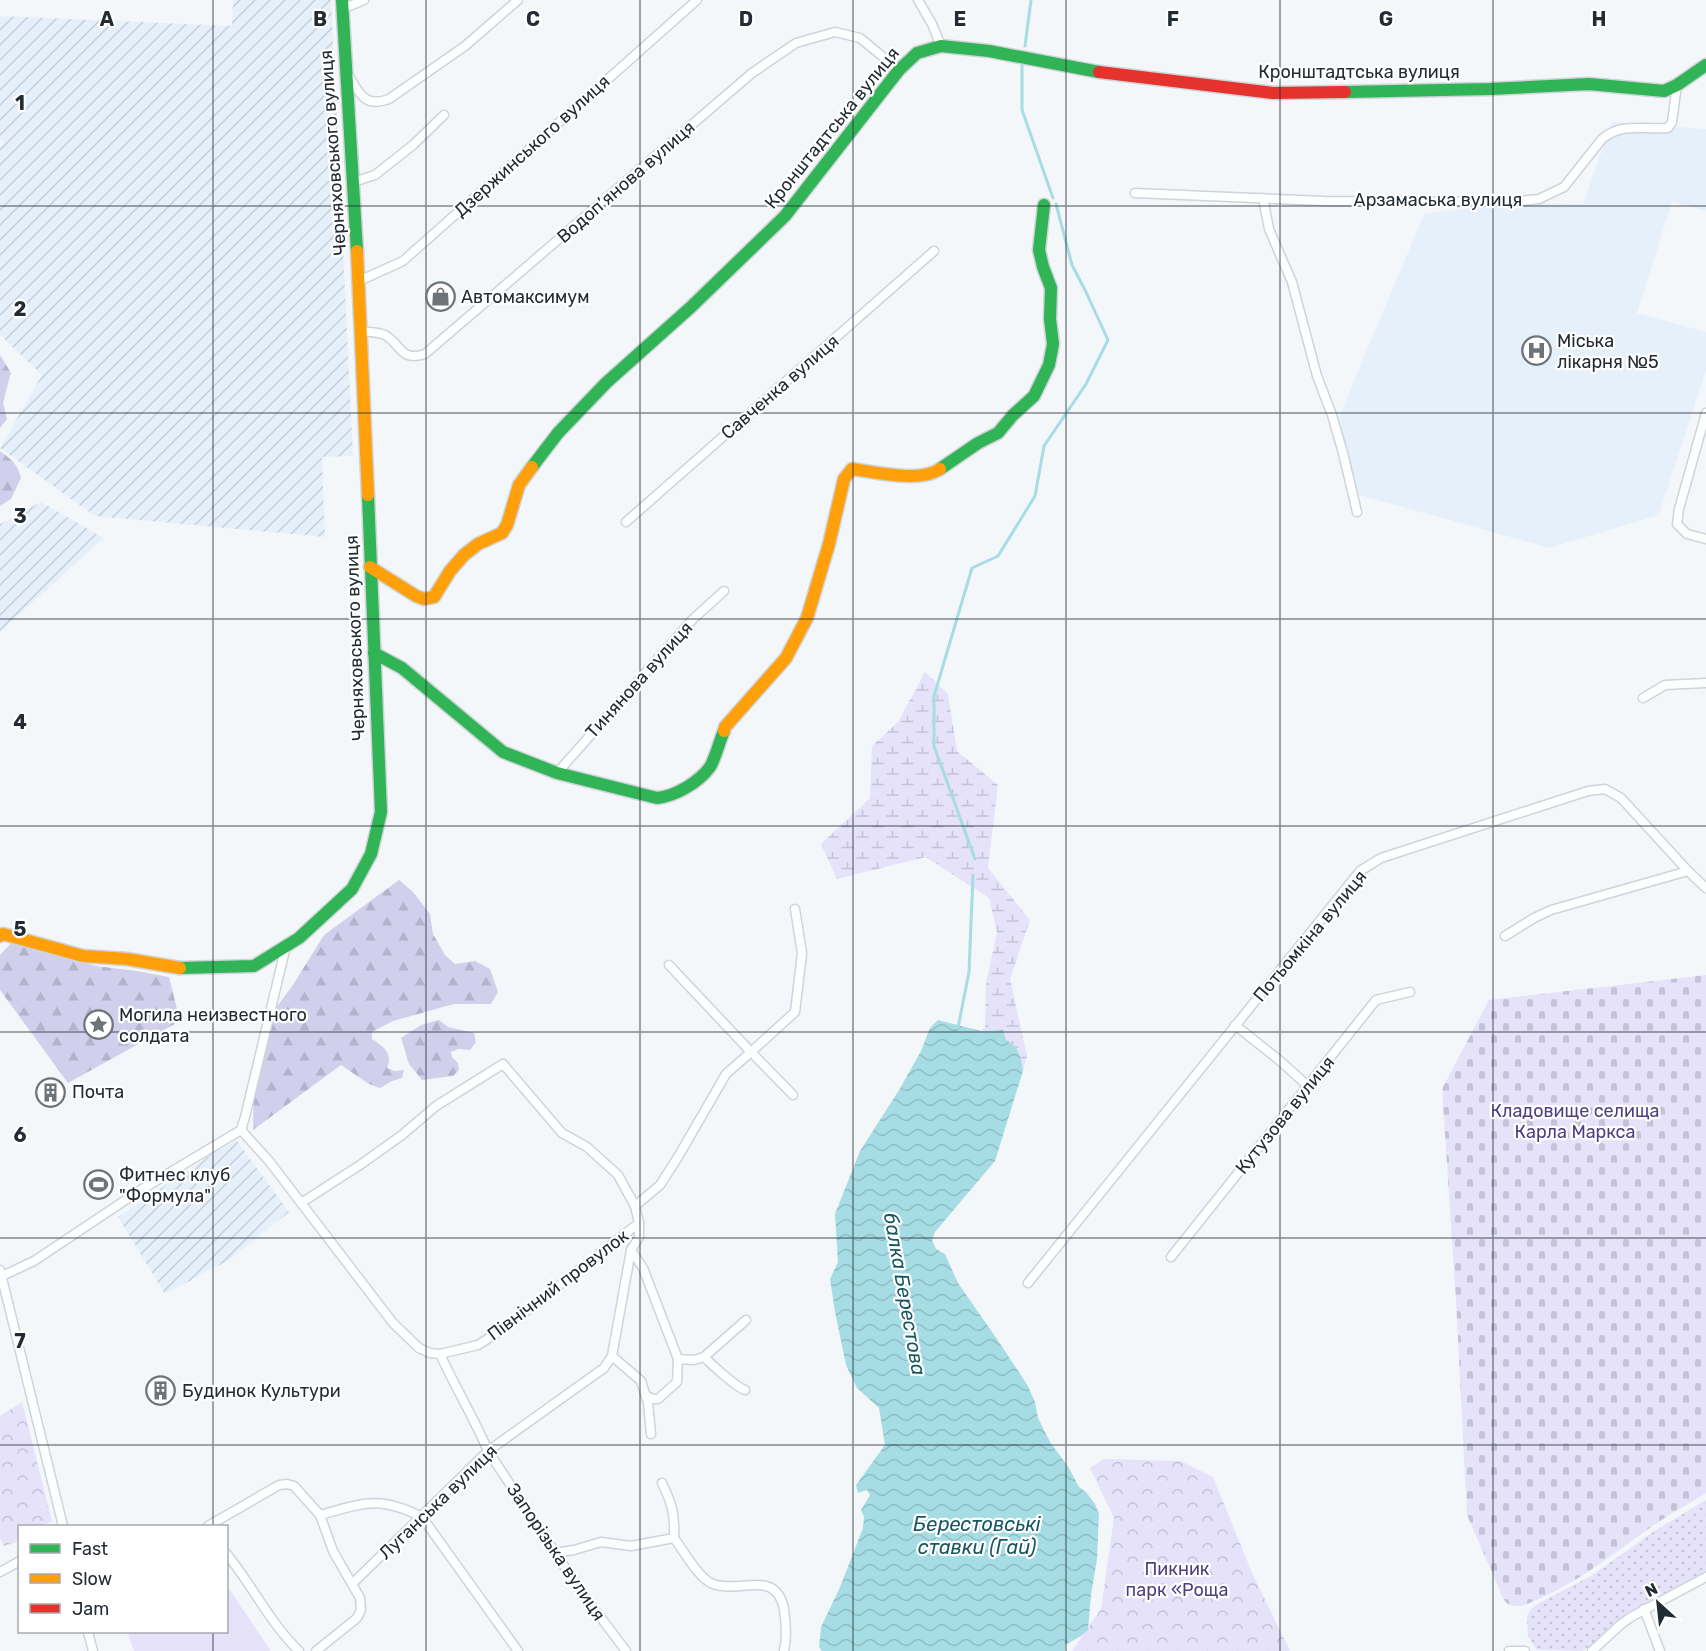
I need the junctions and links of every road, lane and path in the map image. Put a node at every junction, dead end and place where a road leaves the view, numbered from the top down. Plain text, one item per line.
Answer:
1 (364, 0) edge
2 (518, 0) edge
3 (697, 0) edge
4 (918, 0) edge
5 (342, 5) edge
6 (941, 46) junction
7 (1706, 65) edge
8 (346, 70) junction
9 (899, 70) junction
10 (1677, 85) junction
11 (444, 115) dead end
12 (353, 182) junction
13 (1135, 193) dead end
14 (1263, 198) junction
15 (1044, 206) dead end
16 (934, 251) dead end
17 (359, 281) junction
18 (361, 331) junction
19 (1706, 413) edge
20 (1357, 512) dead end
21 (626, 522) dead end
22 (1706, 539) edge
23 (370, 567) junction
24 (724, 591) dead end
25 (374, 653) junction
26 (1706, 683) edge
27 (1643, 698) dead end
28 (556, 773) junction
29 (1688, 871) junction
30 (1706, 888) edge
31 (795, 909) dead end
32 (2, 935) edge
33 (1505, 936) dead end
34 (286, 946) junction
35 (669, 965) dead end
36 (1410, 992) dead end
37 (1235, 1025) junction
38 (751, 1052) junction
39 (1308, 1086) junction
40 (793, 1095) dead end
41 (241, 1130) junction
42 (302, 1203) junction
43 (635, 1206) junction
44 (639, 1223) junction
45 (631, 1251) junction
46 (1171, 1257) dead end
47 (1, 1274) edge
48 (1028, 1283) dead end
49 (746, 1320) dead end
50 (440, 1354) junction
51 (612, 1356) junction
52 (704, 1357) junction
53 (678, 1359) junction
54 (745, 1390) dead end
55 (647, 1396) junction
56 (651, 1434) dead end
57 (488, 1451) junction
58 (662, 1483) dead end
59 (320, 1515) junction
60 (422, 1517) junction
61 (63, 1525) edge
62 (211, 1525) edge
63 (674, 1538) junction
64 (555, 1552) junction
65 (228, 1555) edge
66 (18, 1562) edge
67 (0, 1572) edge
68 (1706, 1577) edge
69 (352, 1584) junction
70 (1644, 1609) junction
71 (88, 1633) edge
72 (93, 1651) edge
73 (299, 1651) edge
74 (316, 1651) edge
75 (518, 1651) edge
76 (626, 1651) edge
77 (784, 1651) edge
78 (1509, 1651) edge
79 (1525, 1651) edge
80 (1592, 1651) edge
81 (1660, 1651) edge

1 - 5 street
2 - 8 street
3 - 17 street, Дзержинського вулиця
4 - 6 street
5 - 8 street, Черняховського вулиця
6 - 9 street, Кронштадтська вулиця
6 - 10 street, Кронштадтська вулиця
7 - 10 street, Кронштадтська вулиця
8 - 12 street, Черняховського вулиця
9 - 18 street, Водоп’янова вулиця
9 - 23 street, Кронштадтська вулиця
10 - 14 street, Арзамаська вулиця
11 - 12 street
12 - 17 street, Черняховського вулиця
13 - 14 street, Арзамаська вулиця
14 - 20 street
15 - 28 street
16 - 21 street, Савченка вулиця
17 - 18 street, Черняховського вулиця
18 - 23 street, Черняховського вулиця
19 - 22 street
23 - 25 street, Черняховського вулиця
24 - 28 street, Тинянова вулиця
25 - 28 street
25 - 34 street, Черняховського вулиця
26 - 27 street
29 - 30 street, Потьомкіна вулиця
29 - 33 street
29 - 37 street, Потьомкіна вулиця
31 - 38 street
32 - 34 street, Черняховського вулиця
34 - 41 street
35 - 38 street
36 - 39 street, Кутузова вулиця
37 - 39 street
37 - 48 street, Потьомкіна вулиця
38 - 40 street
38 - 43 street
39 - 46 street, Кутузова вулиця
41 - 42 street
41 - 47 street
42 - 43 street
42 - 50 street
43 - 44 street
44 - 45 street
44 - 50 street, Північний провулок
45 - 51 street
45 - 53 street
47 - 61 street
49 - 52 street
50 - 57 street, Запорізька вулиця
51 - 55 street
51 - 57 street, Луганська вулиця
52 - 53 street
52 - 54 street
53 - 55 street
55 - 56 street
57 - 60 street, Луганська вулиця
57 - 64 street, Запорізька вулиця
58 - 63 street
59 - 60 street
59 - 62 street
59 - 69 street
60 - 69 street, Луганська вулиця
60 - 75 street
63 - 64 street
63 - 77 street
64 - 76 street, Запорізька вулиця
65 - 73 street
66 - 67 street
68 - 70 street
69 - 74 street
70 - 80 street
70 - 81 street
71 - 72 street
78 - 79 street

